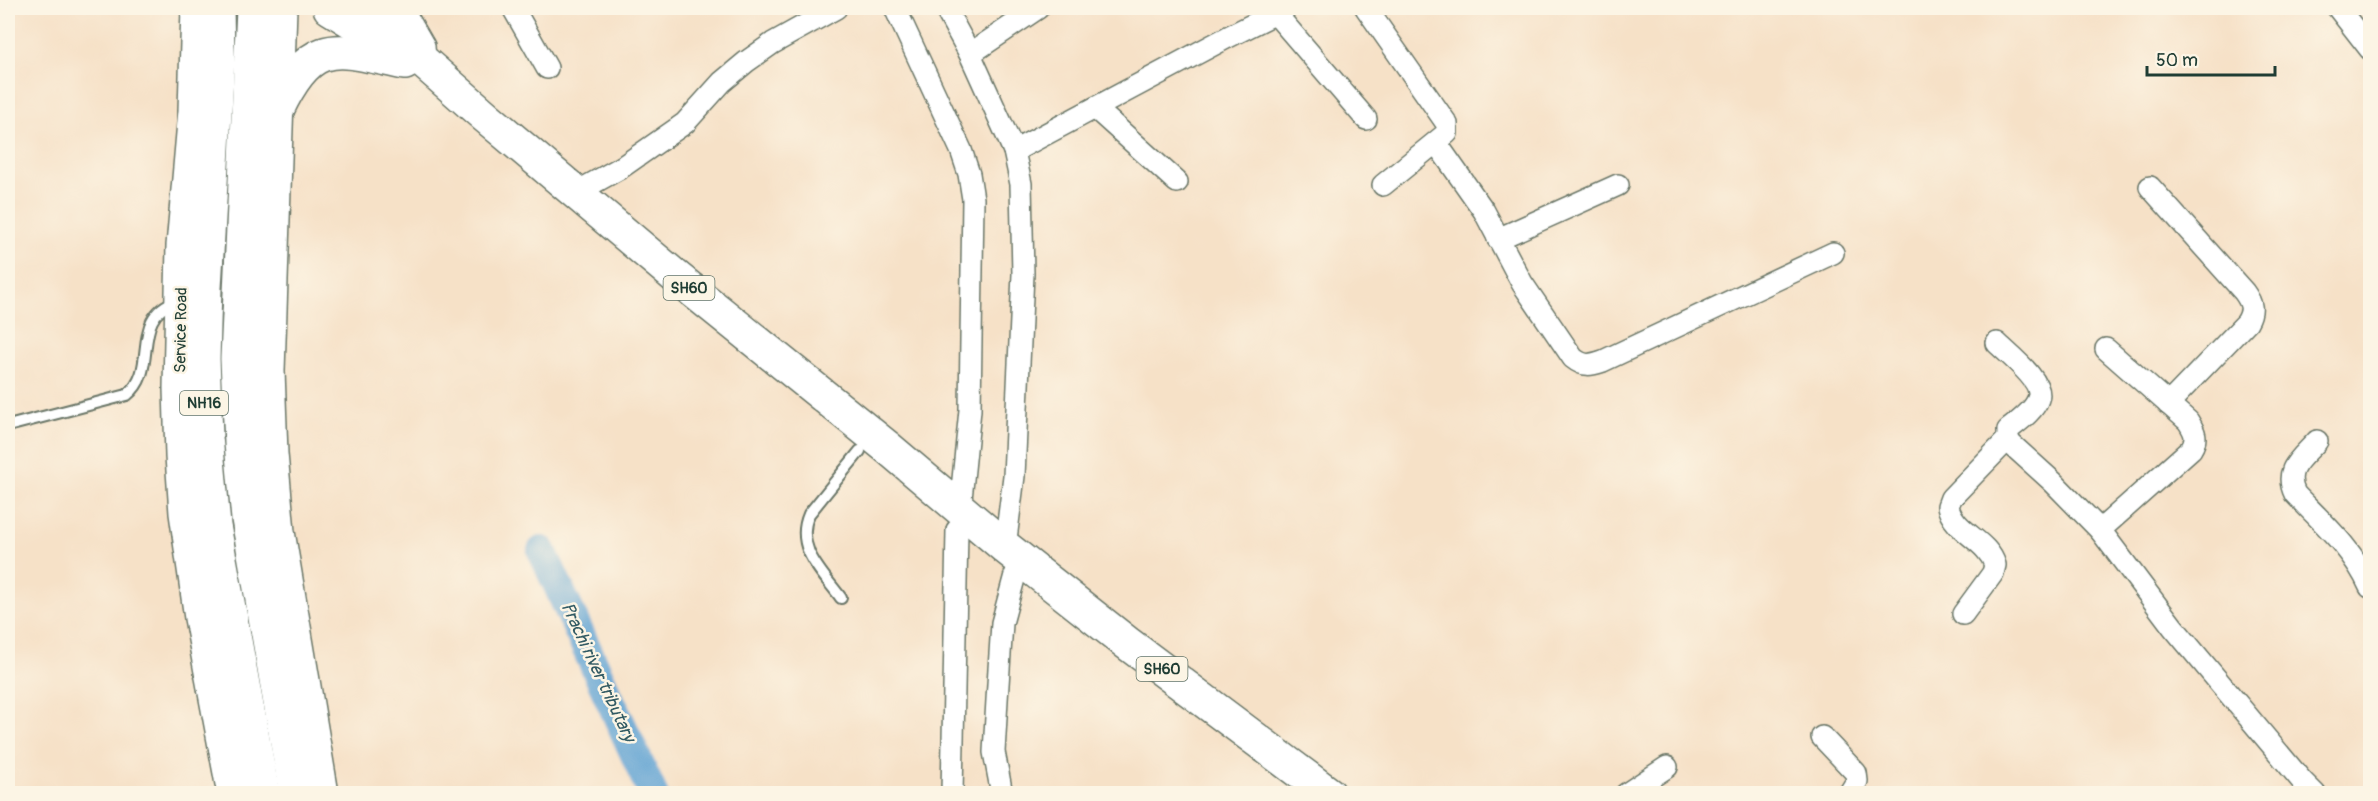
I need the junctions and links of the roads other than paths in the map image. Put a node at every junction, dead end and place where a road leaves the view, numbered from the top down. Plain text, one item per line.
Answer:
1 (198, 8) edge
2 (217, 8) edge
3 (253, 8) edge
4 (280, 8) edge
5 (330, 8) edge
6 (513, 8) edge
7 (836, 8) edge
8 (895, 8) edge
9 (945, 8) edge
10 (1038, 8) edge
11 (1366, 8) edge
12 (2338, 8) edge
13 (1281, 10) edge
14 (379, 12) edge
15 (2370, 49) edge
16 (970, 54) junction
17 (416, 63) junction
18 (547, 68) dead end
19 (458, 100) junction
20 (1095, 108) junction
21 (276, 112) junction
22 (1366, 119) dead end
23 (1437, 144) junction
24 (1014, 152) junction
25 (1177, 182) dead end
26 (1383, 185) dead end
27 (1618, 185) dead end
28 (2151, 187) dead end
29 (577, 192) junction
30 (1498, 238) junction
31 (1833, 253) dead end
32 (182, 298) junction
33 (1997, 343) dead end
34 (2106, 349) dead end
35 (2168, 404) junction
36 (8, 426) edge
37 (2007, 439) junction
38 (2317, 441) dead end
39 (860, 451) junction
40 (961, 522) junction
41 (2100, 530) junction
42 (1004, 556) junction
43 (2370, 587) edge
44 (841, 598) dead end
45 (1963, 614) dead end
46 (1822, 737) dead end
47 (1667, 767) dead end
48 (234, 794) edge
49 (263, 794) edge
50 (296, 794) edge
51 (322, 794) edge
52 (952, 794) edge
53 (1002, 794) edge
54 (1296, 794) edge
55 (1329, 794) edge
56 (1626, 794) edge
57 (1849, 794) edge
58 (2315, 794) edge

1 - 32 main road, Service Road
2 - 49 main road, NH16
3 - 50 main road, NH16
4 - 21 main road
5 - 17 main road, SH60
6 - 18 street
7 - 29 street
8 - 40 street
9 - 16 street
10 - 16 street
11 - 23 street
12 - 15 street
13 - 20 street
13 - 22 street
14 - 17 main road, SH60
16 - 24 street
17 - 19 main road, SH60
17 - 21 main road
19 - 29 main road, SH60
19 - 39 main road, SH60
20 - 24 street
20 - 25 street
21 - 51 main road
23 - 26 street
23 - 30 street
24 - 42 street
27 - 30 street
28 - 35 street
29 - 40 main road, SH60
30 - 31 street
32 - 36 lane
32 - 48 main road, Service Road
33 - 37 street
34 - 35 street
35 - 41 street
37 - 41 street
37 - 45 street
38 - 43 street
39 - 40 main road, SH60
39 - 44 lane
40 - 42 main road, SH60
40 - 52 street
41 - 58 street
42 - 53 street
42 - 54 main road, SH60
42 - 55 main road, SH60
46 - 57 street
47 - 56 street

